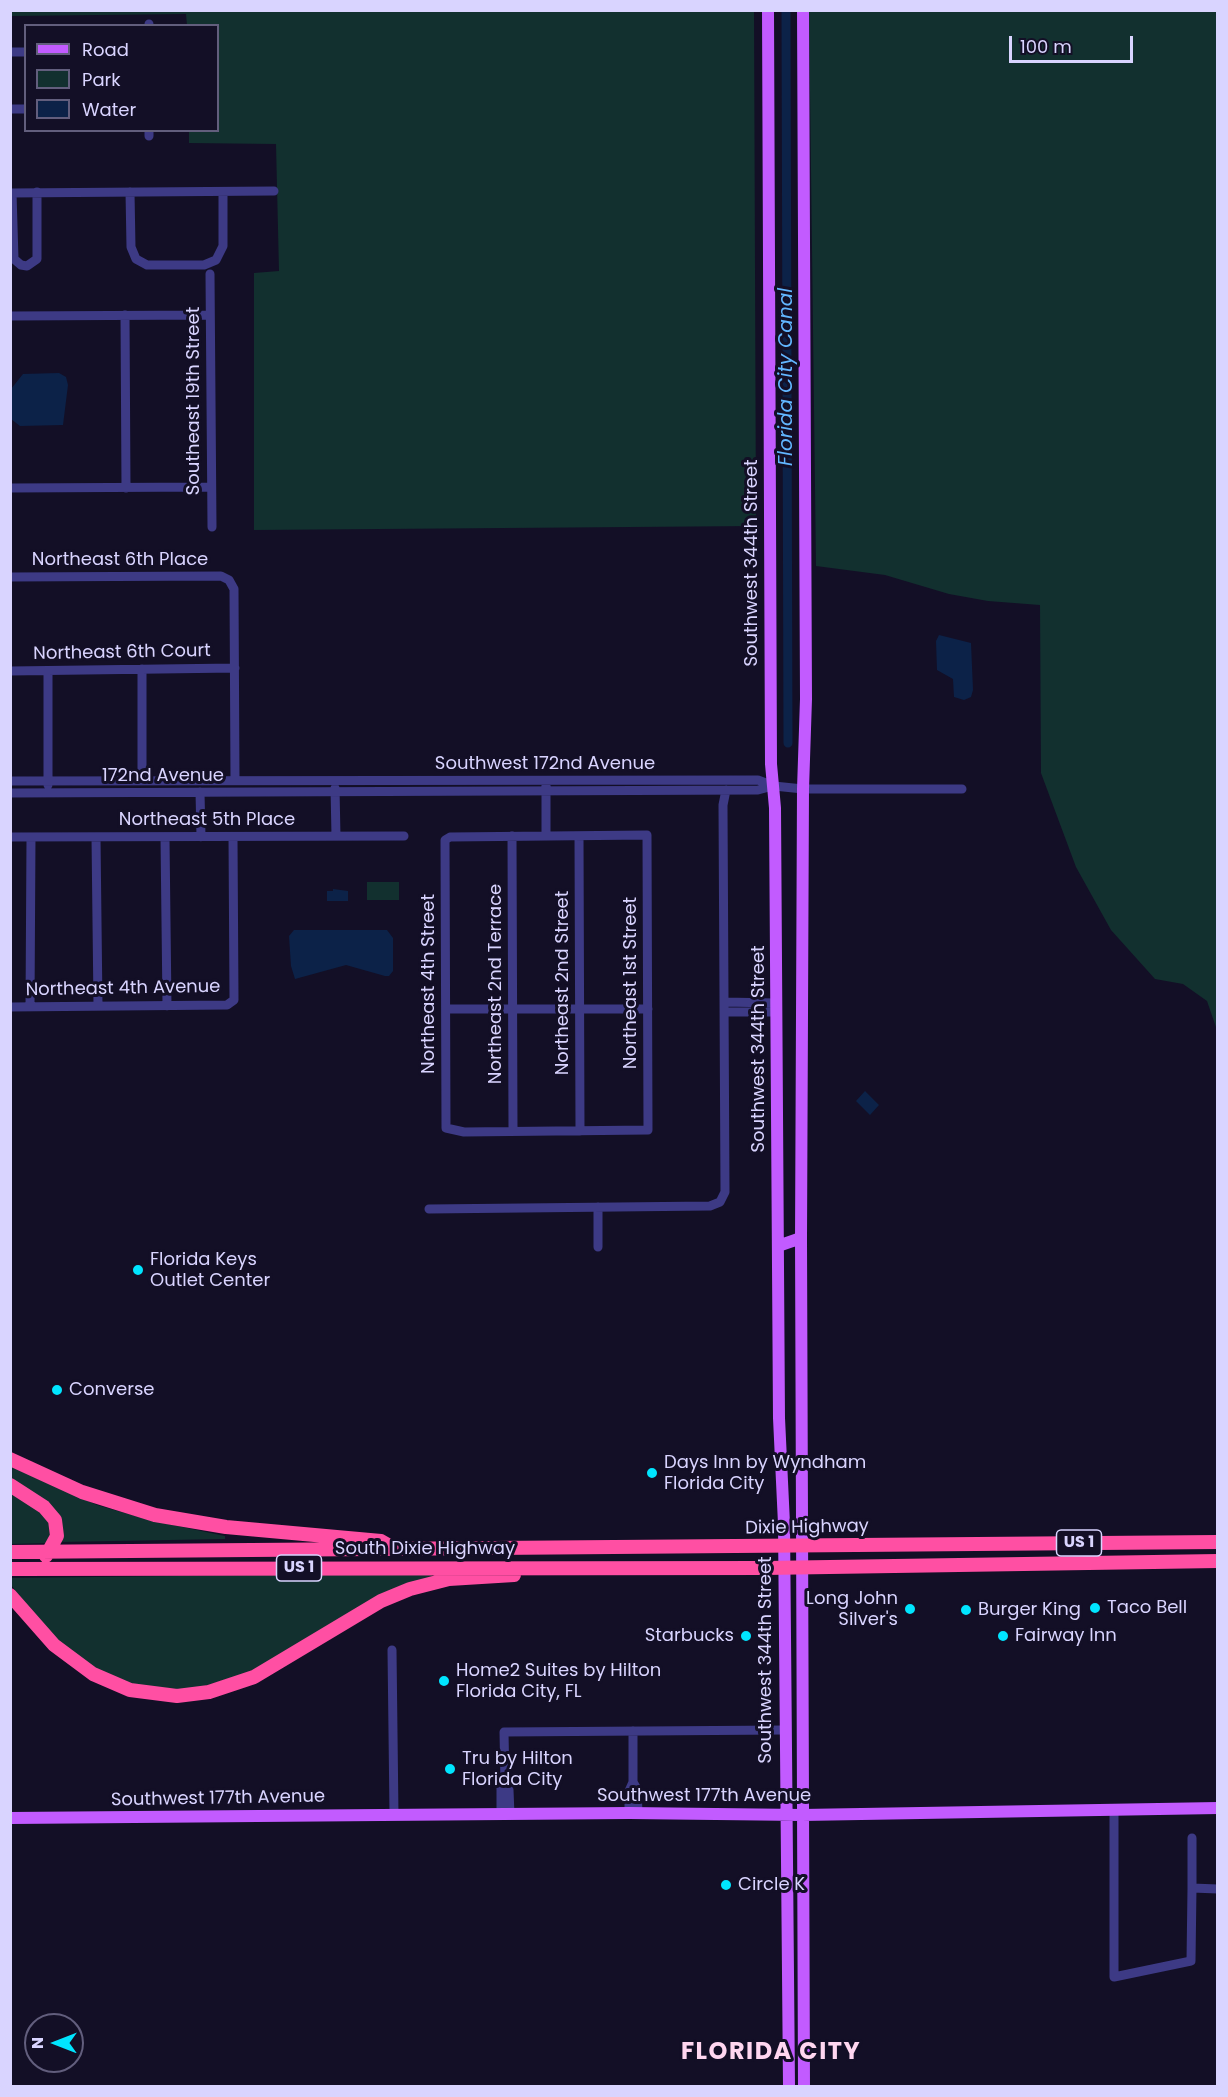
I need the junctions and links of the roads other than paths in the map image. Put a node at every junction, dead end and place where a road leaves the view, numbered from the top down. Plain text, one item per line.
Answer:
1 (768, 10) edge
2 (803, 10) edge
3 (274, 191) dead end
4 (37, 192) junction
5 (130, 192) junction
6 (222, 192) junction
7 (11, 193) edge
8 (210, 274) dead end
9 (125, 315) junction
10 (210, 315) junction
11 (10, 316) edge
12 (211, 487) junction
13 (10, 488) edge
14 (126, 488) junction
15 (212, 527) dead end
16 (10, 577) edge
17 (235, 668) junction
18 (142, 669) junction
19 (10, 671) edge
20 (48, 671) junction
21 (142, 780) junction
22 (235, 780) junction
23 (316, 780) joint
24 (333, 780) junction
25 (10, 781) edge
26 (48, 781) junction
27 (546, 786) junction
28 (774, 786) junction
29 (803, 789) junction
30 (962, 789) dead end
31 (726, 790) junction
32 (335, 791) junction
33 (200, 792) junction
34 (316, 792) joint
35 (10, 793) edge
36 (48, 793) junction
37 (336, 836) junction
38 (404, 836) dead end
39 (512, 836) junction
40 (546, 836) junction
41 (579, 836) junction
42 (10, 837) edge
43 (31, 837) junction
44 (96, 837) junction
45 (201, 837) junction
46 (233, 837) junction
47 (165, 838) junction
48 (98, 1006) junction
49 (167, 1006) junction
50 (10, 1007) edge
51 (30, 1007) junction
52 (724, 1007) junction
53 (776, 1007) junction
54 (446, 1009) junction
55 (512, 1009) junction
56 (579, 1009) junction
57 (648, 1009) junction
58 (513, 1131) junction
59 (580, 1131) junction
60 (598, 1208) junction
61 (429, 1209) dead end
62 (777, 1233) junction
63 (801, 1238) junction
64 (778, 1246) junction
65 (598, 1247) dead end
66 (10, 1459) edge
67 (10, 1485) edge
68 (1218, 1542) edge
69 (802, 1545) junction
70 (784, 1546) junction
71 (398, 1550) junction
72 (10, 1552) edge
73 (51, 1552) junction
74 (1218, 1561) edge
75 (587, 1567) junction
76 (802, 1567) junction
77 (783, 1568) junction
78 (10, 1569) edge
79 (13, 1598) edge
80 (392, 1650) dead end
81 (784, 1730) junction
82 (633, 1731) junction
83 (1218, 1808) edge
84 (1114, 1809) junction
85 (633, 1813) junction
86 (394, 1815) junction
87 (505, 1815) junction
88 (786, 1815) junction
89 (802, 1815) junction
90 (10, 1818) edge
91 (1192, 1838) dead end
92 (1192, 1888) junction
93 (1218, 1888) edge
94 (789, 2086) edge
95 (804, 2086) edge

1 - 28 main road, Southwest 344th Street
2 - 29 main road, Southwest 344th Street
3 - 6 street
4 - 5 street
4 - 7 street
4 - 7 street
5 - 6 street
5 - 6 street
8 - 10 street, Southeast 19th Street
9 - 10 street
9 - 11 street
9 - 14 street
10 - 12 street, Southeast 19th Street
12 - 14 street
12 - 15 street, Southeast 19th Street
13 - 14 street
16 - 17 street, Northeast 6th Place
17 - 18 street, Northeast 6th Court
17 - 22 street
18 - 20 street, Northeast 6th Court
18 - 21 street
19 - 20 street, Northeast 6th Court
20 - 26 street
21 - 22 street, 172nd Avenue
21 - 26 street, 172nd Avenue
22 - 23 street, 172nd Avenue
23 - 24 street, Southwest 172nd Avenue
24 - 27 street, Southwest 172nd Avenue
24 - 32 street
25 - 26 street, 172nd Avenue
26 - 36 street
27 - 28 street, Southwest 172nd Avenue
27 - 31 street, Southwest 172nd Avenue
27 - 32 street, Southwest 172nd Avenue
27 - 40 street
28 - 29 street, Southwest 172nd Avenue
28 - 31 street, Southwest 172nd Avenue
28 - 53 main road, Southwest 344th Street
29 - 30 street, Southwest 172nd Avenue
29 - 63 main road, Southwest 344th Street
31 - 52 street
32 - 34 street, Southwest 172nd Avenue
32 - 37 street
33 - 34 street, 172nd Avenue
33 - 36 street, 172nd Avenue
33 - 45 street
35 - 36 street, 172nd Avenue
37 - 38 street, Northeast 5th Place
37 - 46 street, Northeast 5th Place
39 - 40 street
39 - 54 street, Northeast 4th Street
39 - 55 street, Northeast 2nd Terrace
40 - 41 street
41 - 56 street, Northeast 2nd Street
41 - 57 street, Northeast 1st Street
42 - 43 street, Northeast 5th Place
43 - 44 street, Northeast 5th Place
43 - 51 street
44 - 47 street, Northeast 5th Place
44 - 48 street
45 - 46 street, Northeast 5th Place
45 - 47 street, Northeast 5th Place
46 - 49 street, Northeast 4th Avenue
47 - 49 street
48 - 49 street, Northeast 4th Avenue
48 - 51 street, Northeast 4th Avenue
50 - 51 street, Northeast 4th Avenue
52 - 53 street
52 - 60 street
53 - 62 main road, Southwest 344th Street
54 - 55 street
54 - 58 street, Northeast 4th Street
55 - 56 street
55 - 58 street, Northeast 2nd Terrace
56 - 57 street
56 - 59 street, Northeast 2nd Street
57 - 59 street, Northeast 1st Street
58 - 59 street
60 - 61 street
60 - 65 street
62 - 63 main road
62 - 64 main road, Southwest 344th Street
63 - 64 main road
63 - 69 main road, Southwest 344th Street
64 - 70 main road, Southwest 344th Street
66 - 71 highway
67 - 73 highway
68 - 69 highway, Dixie Highway / US 1
69 - 70 highway, Dixie Highway / US 1
69 - 76 main road, Southwest 344th Street
70 - 71 highway, Dixie Highway / US 1
70 - 77 main road, Southwest 344th Street
71 - 73 highway, South Dixie Highway / US 1
72 - 73 highway, South Dixie Highway / US 1
73 - 78 highway
74 - 76 highway, US 1
75 - 77 highway, US 1
75 - 78 highway, South Dixie Highway / US 1
75 - 79 highway
76 - 77 highway, US 1
76 - 89 main road, Southwest 344th Street
77 - 81 main road, Southwest 344th Street
80 - 86 street
81 - 82 street
81 - 88 main road, Southwest 344th Street
82 - 85 street
82 - 87 street
83 - 84 main road, Southwest 177th Avenue
84 - 89 main road, Southwest 177th Avenue
84 - 92 street
85 - 87 main road, Southwest 177th Avenue
85 - 88 main road, Southwest 177th Avenue
86 - 87 main road, Southwest 177th Avenue
86 - 90 main road, Southwest 177th Avenue
88 - 89 main road, Southwest 177th Avenue
88 - 94 main road, Southwest 344th Street
89 - 95 main road, Southwest 344th Street
91 - 92 street
92 - 93 street

